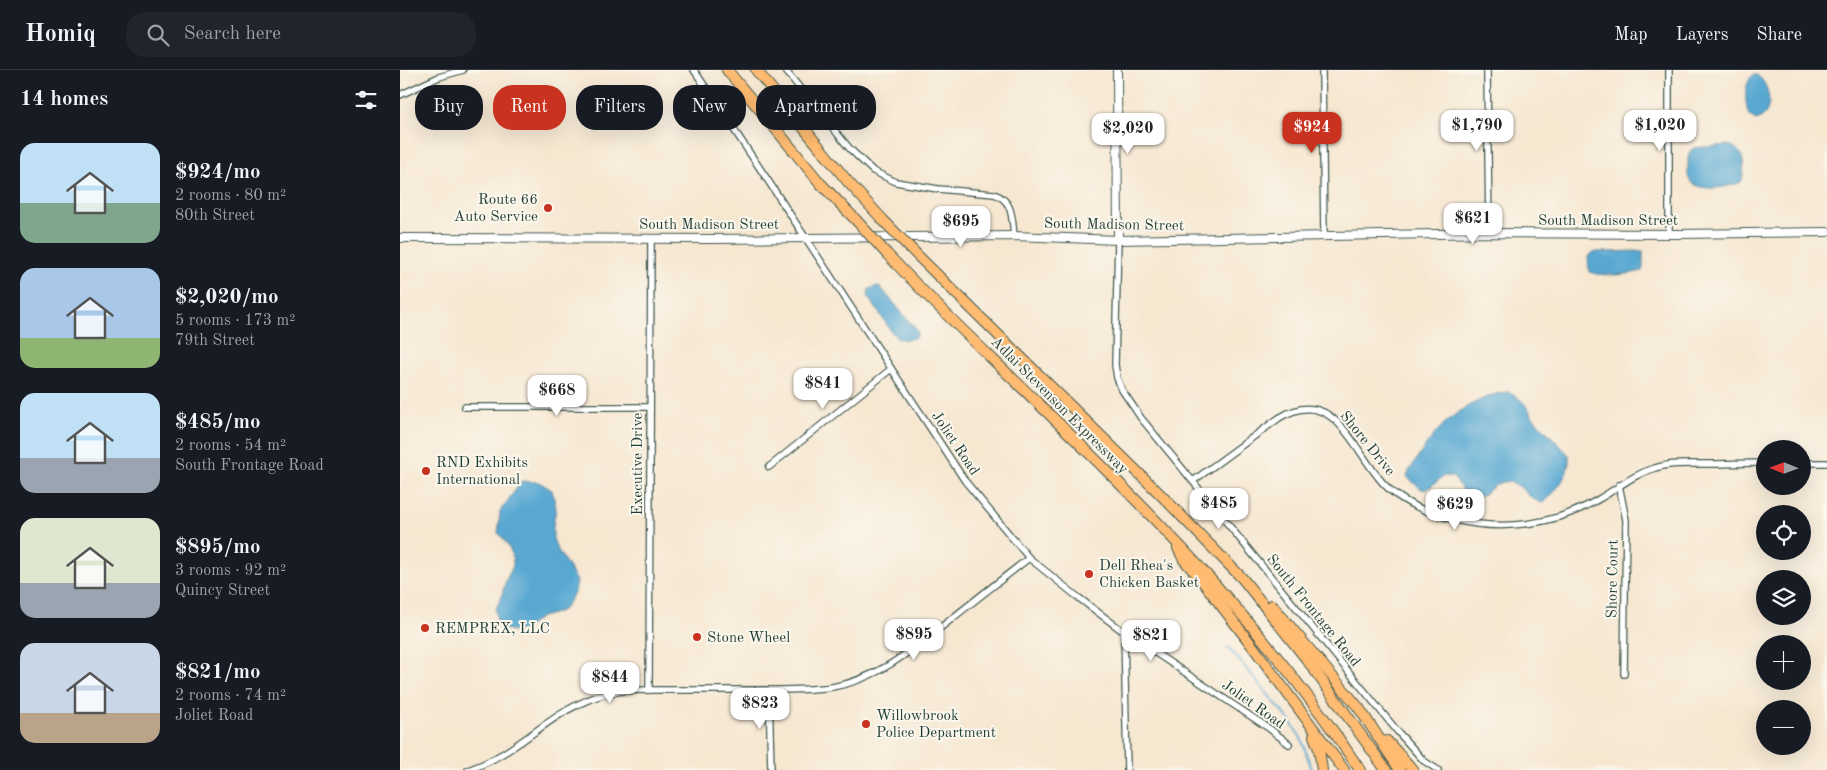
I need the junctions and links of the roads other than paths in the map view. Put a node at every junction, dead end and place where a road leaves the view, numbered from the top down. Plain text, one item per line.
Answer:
1 (463, 70) edge
2 (694, 70) edge
3 (726, 70) edge
4 (756, 70) edge
5 (785, 70) edge
6 (1117, 70) edge
7 (1322, 70) edge
8 (1487, 70) edge
9 (1669, 70) edge
10 (400, 95) edge
11 (1827, 232) edge
12 (1488, 233) junction
13 (1670, 234) junction
14 (1014, 236) junction
15 (1324, 237) junction
16 (400, 238) edge
17 (651, 238) junction
18 (804, 238) junction
19 (1118, 240) junction
20 (891, 369) junction
21 (465, 407) dead end
22 (650, 407) junction
23 (1827, 462) edge
24 (1756, 463) edge
25 (1811, 463) edge
26 (769, 468) dead end
27 (1193, 481) junction
28 (1619, 485) junction
29 (1174, 540) junction
30 (1029, 558) junction
31 (1242, 578) junction
32 (1124, 632) junction
33 (1624, 674) dead end
34 (649, 690) junction
35 (770, 690) junction
36 (1359, 708) junction
37 (1306, 719) junction
38 (1289, 744) dead end
39 (468, 770) edge
40 (771, 770) edge
41 (1127, 770) edge
42 (1322, 770) edge
43 (1344, 770) edge
44 (1360, 770) edge
45 (1386, 770) edge
46 (1400, 770) edge
47 (1413, 770) edge
48 (1438, 770) edge

1 - 10 street
2 - 18 street, Joliet Road
3 - 29 highway, Adlai Stevenson Expressway, bridge
4 - 31 highway, Adlai Stevenson Expressway, bridge
5 - 14 street
6 - 19 street
7 - 15 street
8 - 12 street
9 - 13 street
11 - 13 street, South Madison Street
12 - 13 street, South Madison Street
12 - 15 street, South Madison Street
14 - 18 street, South Madison Street
14 - 19 street, South Madison Street
15 - 19 street, South Madison Street
16 - 17 street, South Madison Street
17 - 18 street, South Madison Street
17 - 22 street, Executive Drive
18 - 20 street, Joliet Road
19 - 27 street, South Frontage Road
20 - 26 street
20 - 30 street, Joliet Road
21 - 22 street
22 - 34 street, Executive Drive
23 - 25 street
24 - 28 street, Shore Drive
27 - 28 street, Shore Drive
27 - 48 street, South Frontage Road
28 - 33 street, Shore Court
29 - 37 highway
29 - 44 highway, Adlai Stevenson Expressway
30 - 32 street, Joliet Road
30 - 35 street
31 - 36 highway
31 - 45 highway, Adlai Stevenson Expressway
32 - 38 street, Joliet Road
32 - 41 street
34 - 35 street
34 - 39 street
35 - 40 street
36 - 46 highway
36 - 47 highway
37 - 42 highway
37 - 43 highway

